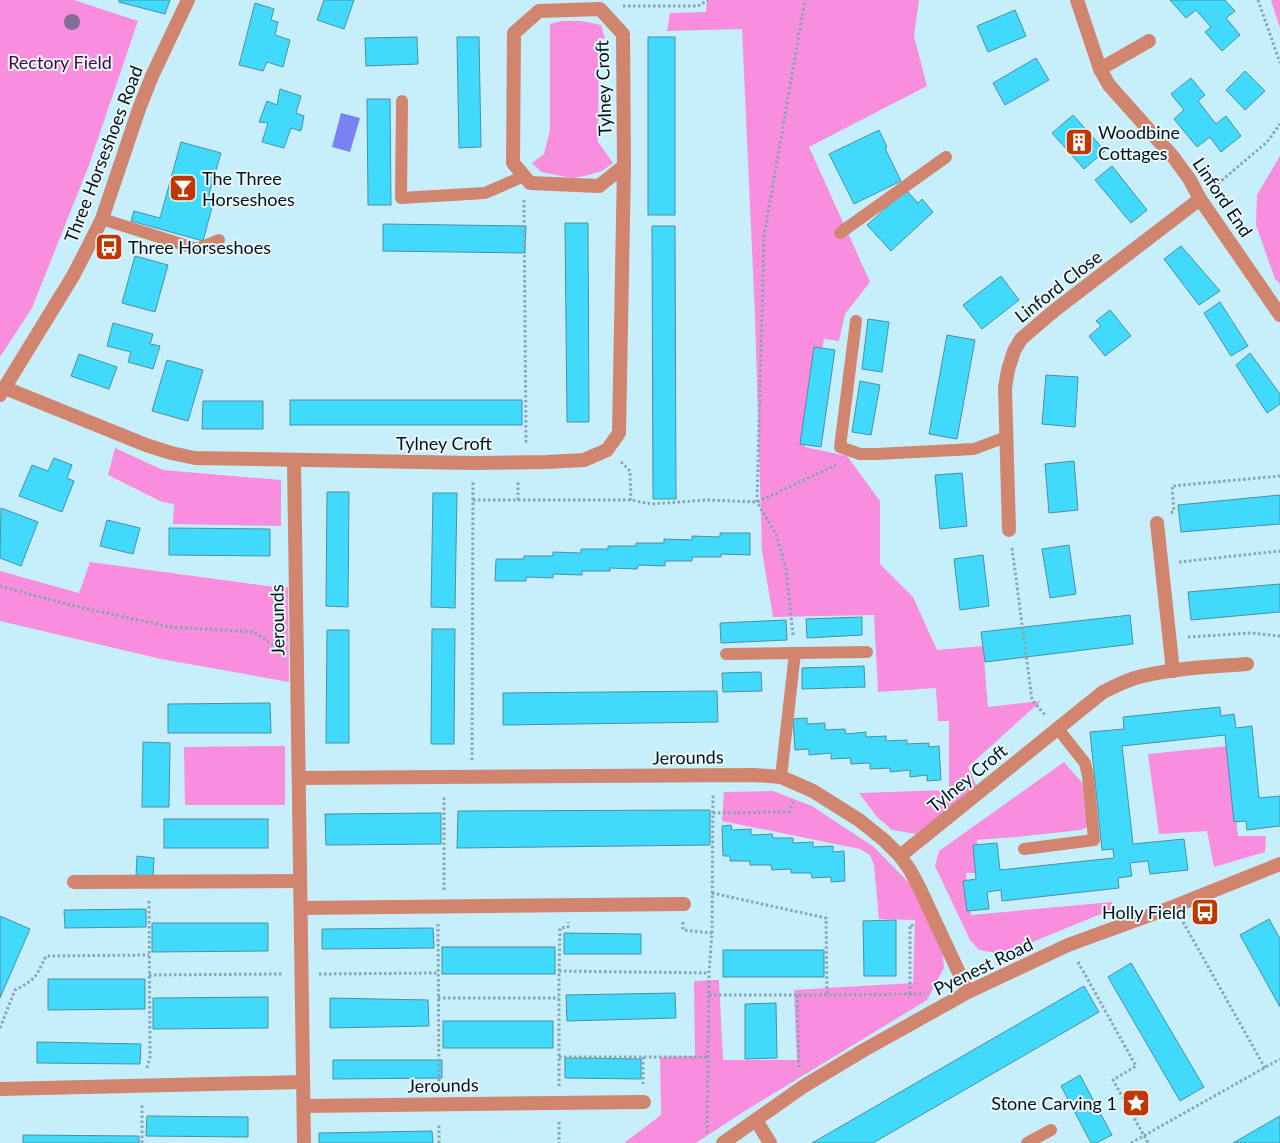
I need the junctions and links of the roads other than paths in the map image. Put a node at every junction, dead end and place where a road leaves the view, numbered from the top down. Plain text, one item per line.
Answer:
1 (188, 0) edge
2 (1077, 0) edge
3 (1149, 41) dead end
4 (1100, 69) junction
5 (402, 101) dead end
6 (946, 157) dead end
7 (624, 166) junction
8 (524, 176) junction
9 (1200, 199) junction
10 (102, 219) junction
11 (840, 233) dead end
12 (218, 240) dead end
13 (1280, 315) edge
14 (856, 321) dead end
15 (2, 392) edge
16 (1006, 437) junction
17 (294, 460) junction
18 (1157, 522) road end
19 (1009, 530) road end
20 (867, 652) dead end
21 (795, 653) junction
22 (726, 654) dead end
23 (1247, 664) dead end
24 (1173, 671) junction
25 (1058, 729) junction
26 (781, 777) junction
27 (299, 778) junction
28 (1024, 849) dead end
29 (900, 856) junction
30 (1280, 864) edge
31 (300, 881) junction
32 (74, 882) dead end
33 (684, 904) road end
34 (301, 908) junction
35 (968, 992) junction
36 (303, 1082) junction
37 (0, 1090) edge
38 (644, 1102) road end
39 (304, 1106) junction
40 (756, 1120) junction
41 (1051, 1130) dead end
42 (304, 1143) edge
43 (723, 1143) edge
44 (770, 1143) edge
45 (1027, 1143) edge

1 - 10 street, Three Horseshoes Road
2 - 4 street, Linford End
3 - 4 street
4 - 9 street, Linford End
5 - 8 lane
6 - 11 lane
7 - 8 street
7 - 8 street, Tylney Croft
7 - 17 street, Tylney Croft
9 - 13 street, Linford End
9 - 16 street, Linford Close
10 - 12 lane
10 - 15 street, Three Horseshoes Road
14 - 16 lane
15 - 17 street, Tylney Croft
16 - 19 street, Linford Close
17 - 27 street, Jerounds
18 - 24 street
20 - 21 lane
21 - 22 lane
21 - 26 lane
23 - 24 street, Tylney Croft
24 - 25 street, Tylney Croft
25 - 28 lane
25 - 29 street, Tylney Croft
26 - 27 street, Jerounds
26 - 29 street, Jerounds
27 - 31 street, Jerounds
29 - 35 street, Jerounds
30 - 35 street, Pyenest Road
31 - 32 street
31 - 34 street, Jerounds
33 - 34 street
34 - 36 street, Jerounds
35 - 40 street, Pyenest Road
36 - 37 street
36 - 39 street, Jerounds
38 - 39 street, Jerounds
39 - 42 street, Jerounds
40 - 43 street, Pyenest Road
40 - 44 street
41 - 45 lane

